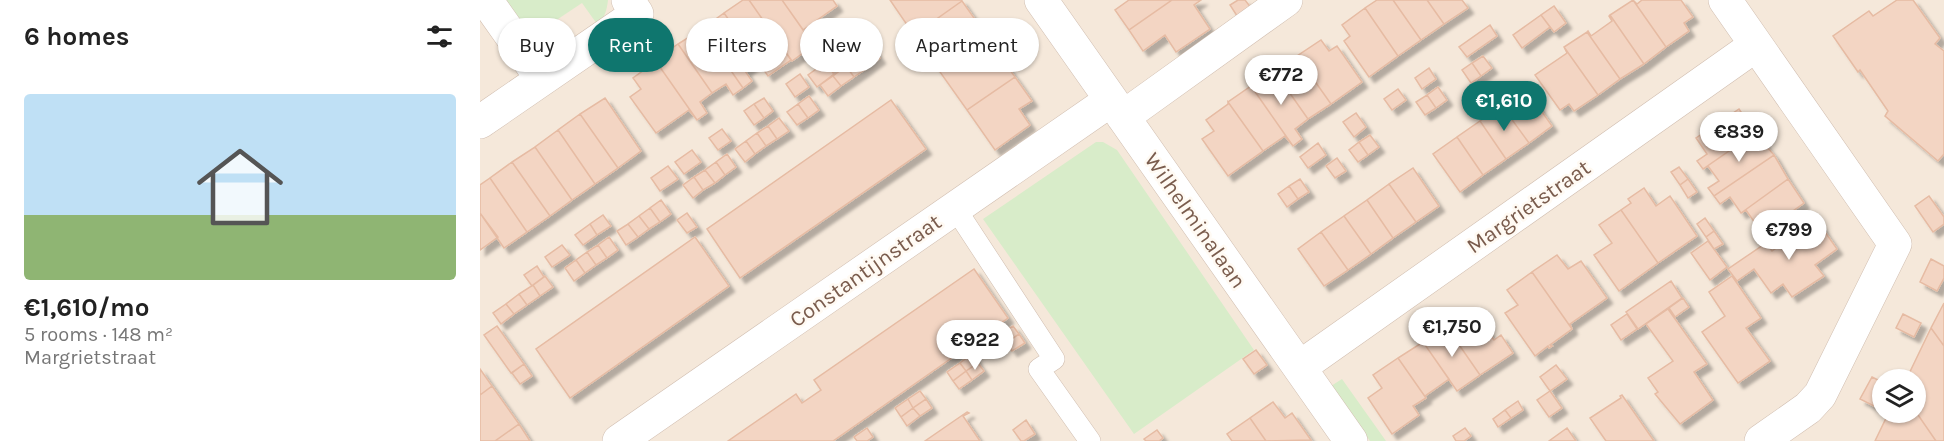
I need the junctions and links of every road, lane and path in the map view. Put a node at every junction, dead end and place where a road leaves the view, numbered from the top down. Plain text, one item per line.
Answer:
1 (486, 0) edge
2 (628, 0) edge
3 (1041, 0) edge
4 (1286, 0) edge
5 (1725, 0) edge
6 (1756, 45) junction
7 (542, 79) junction
8 (1117, 108) junction
9 (480, 122) edge
10 (955, 208) junction
11 (1300, 367) junction
12 (619, 441) edge
13 (1090, 441) edge
14 (1351, 441) edge
15 (1761, 441) edge

1 - 7 street
2 - 7 street
3 - 8 street, Wilhelminalaan
4 - 8 street, Constantijnstraat
5 - 6 street
6 - 11 street, Margrietstraat
6 - 15 street
7 - 9 street
8 - 10 street, Constantijnstraat
8 - 11 street, Wilhelminalaan
10 - 12 street, Constantijnstraat
10 - 13 lane
11 - 14 street, Wilhelminalaan

